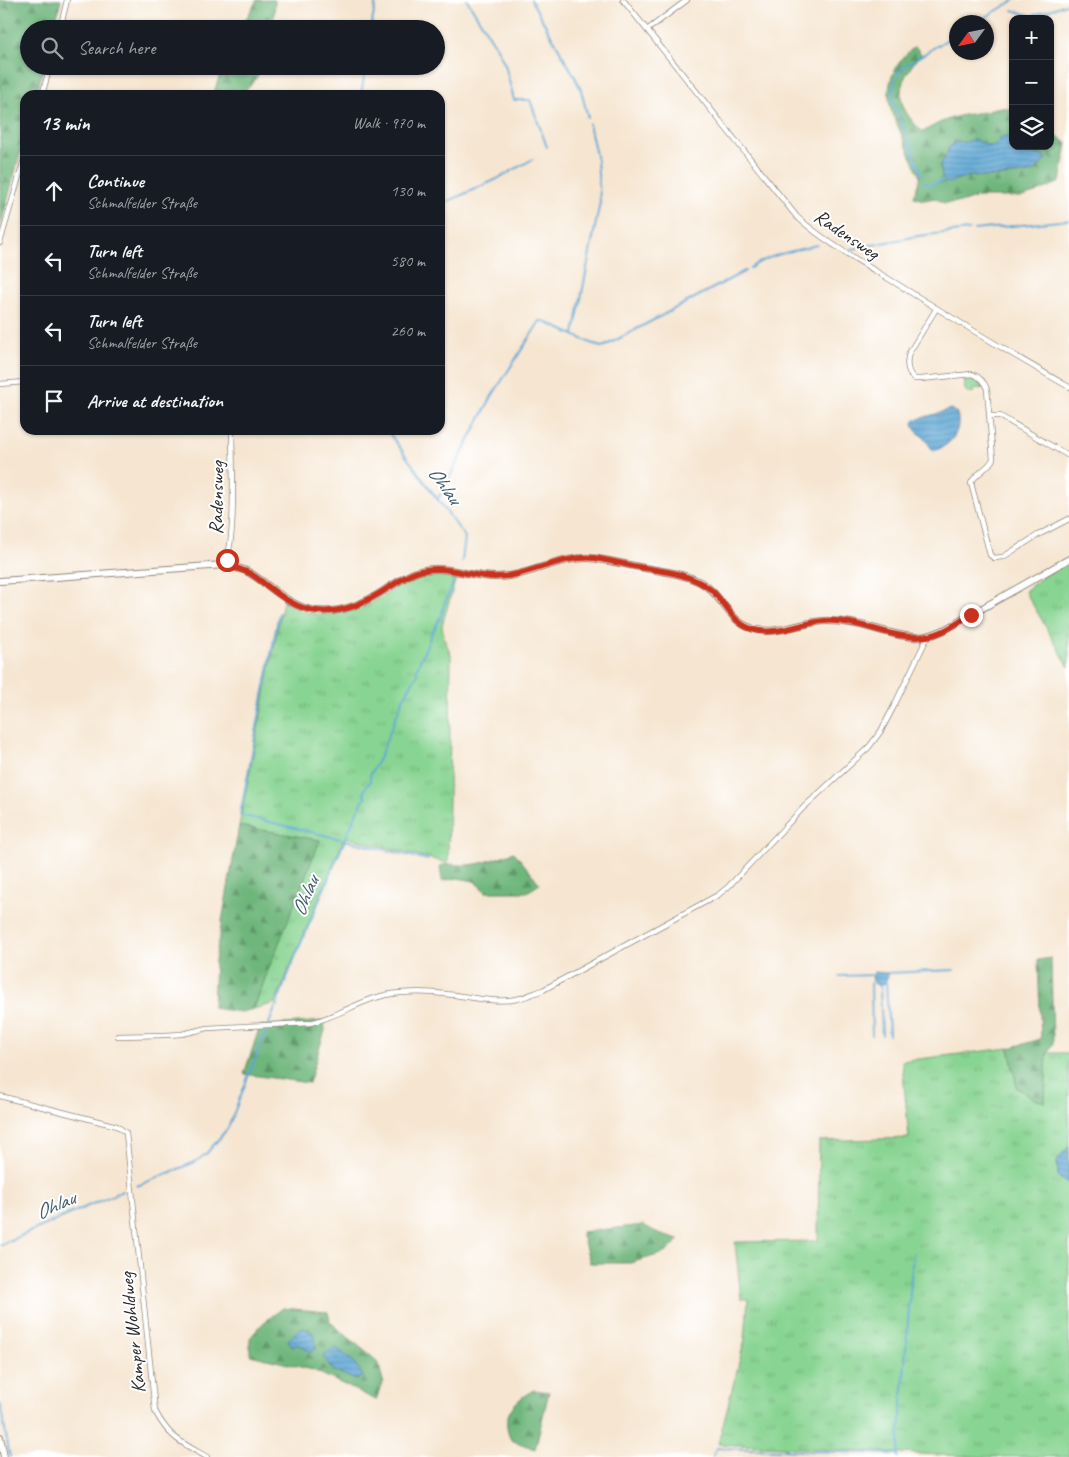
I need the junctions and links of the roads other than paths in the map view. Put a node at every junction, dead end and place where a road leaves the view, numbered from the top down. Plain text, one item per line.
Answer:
1 (67, 0) edge
2 (623, 0) edge
3 (687, 0) edge
4 (62, 20) edge
5 (647, 30) junction
6 (48, 75) edge
7 (43, 90) edge
8 (20, 173) edge
9 (0, 243) edge
10 (936, 309) junction
11 (20, 382) edge
12 (0, 384) edge
13 (1069, 387) edge
14 (990, 416) junction
15 (232, 435) edge
16 (1069, 456) edge
17 (1069, 518) edge
18 (1069, 560) edge
19 (224, 565) junction
20 (0, 581) edge
21 (928, 636) junction
22 (118, 1036) dead end
23 (0, 1096) edge
24 (0, 1437) edge
25 (4, 1457) edge
26 (207, 1457) edge

1 - 4 street
2 - 5 street, Radensweg
3 - 5 street
5 - 10 street, Radensweg
6 - 7 street
8 - 9 street
10 - 13 street, Radensweg
10 - 14 street
11 - 12 street
14 - 16 street
14 - 17 street
15 - 19 street, Radensweg
18 - 21 main road
19 - 20 main road
19 - 21 main road
21 - 22 street
23 - 26 street, Kamper Wohldweg
24 - 25 main road

